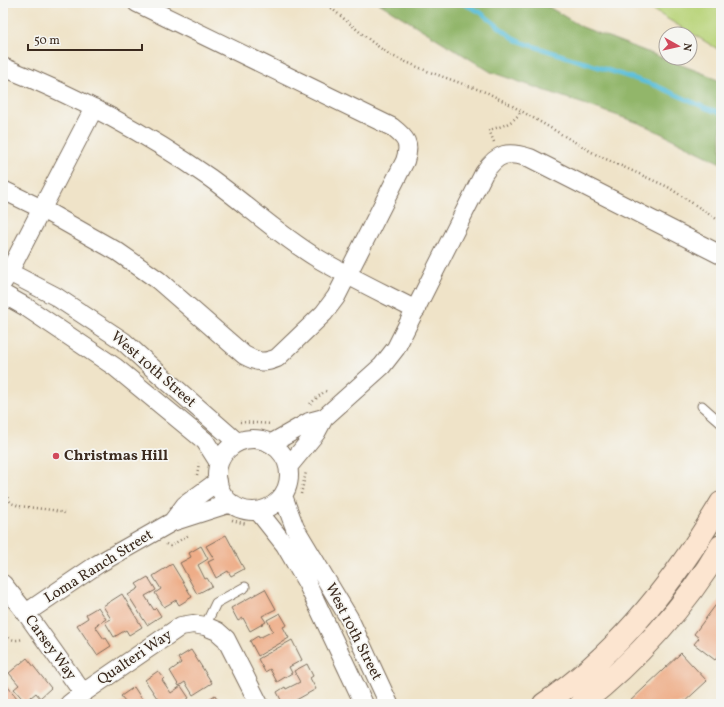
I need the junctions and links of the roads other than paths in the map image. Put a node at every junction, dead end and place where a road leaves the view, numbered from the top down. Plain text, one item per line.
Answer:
1 (137, 3) edge
2 (3, 67) edge
3 (94, 108) junction
4 (3, 190) edge
5 (42, 209) junction
6 (721, 255) edge
7 (5, 274) edge
8 (348, 275) junction
9 (3, 294) edge
10 (416, 310) junction
11 (702, 406) dead end
12 (324, 418) junction
13 (721, 423) edge
14 (237, 442) junction
15 (272, 444) junction
16 (219, 463) junction
17 (288, 467) junction
18 (218, 481) junction
19 (291, 498) junction
20 (721, 503) edge
21 (230, 511) junction
22 (255, 519) junction
23 (172, 522) junction
24 (721, 546) edge
25 (3, 584) edge
26 (244, 586) dead end
27 (26, 613) junction
28 (205, 626) junction
29 (76, 698) edge
30 (259, 704) edge
31 (364, 704) edge
32 (389, 704) edge
33 (544, 704) edge
34 (581, 704) edge

1 - 8 street
2 - 3 street
3 - 5 street
3 - 8 street
4 - 5 street
5 - 7 street
5 - 8 street
6 - 10 street
7 - 14 street, West 10th Street
8 - 10 street
9 - 16 street, West 10th Street
10 - 12 street
11 - 13 lane
12 - 15 street
12 - 17 street
14 - 15 street
14 - 16 street
15 - 17 street
16 - 18 street
17 - 19 street
18 - 21 street
18 - 23 street, Loma Ranch Street
19 - 22 street
19 - 32 street, West 10th Street
20 - 33 street
21 - 22 street
21 - 23 street, Loma Ranch Street
22 - 31 street, West 10th Street
23 - 27 street, Loma Ranch Street
24 - 34 street
25 - 27 street, Carsey Way
26 - 28 lane
27 - 29 street, Carsey Way
28 - 29 street, Qualteri Way
28 - 30 street

